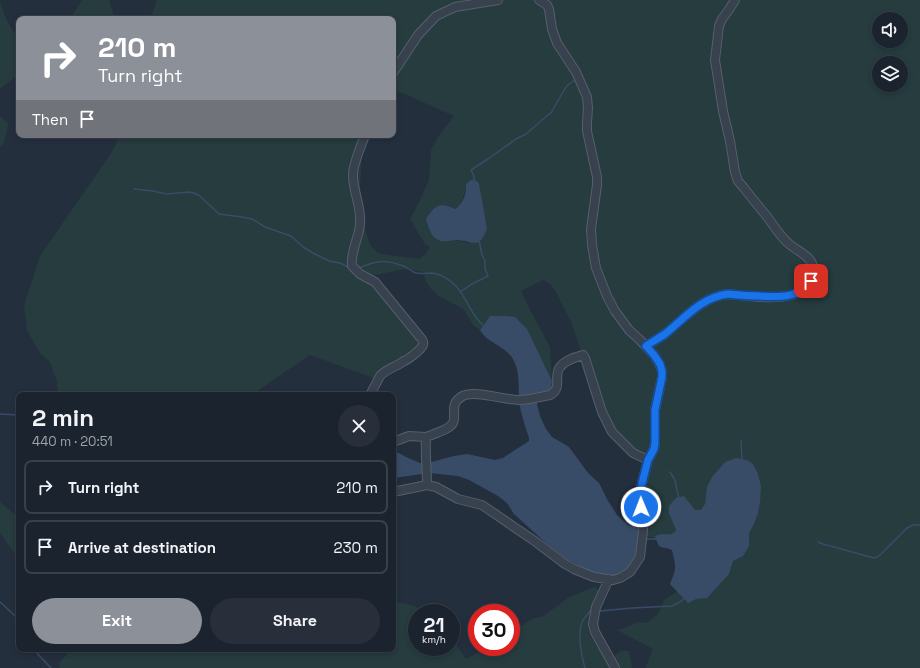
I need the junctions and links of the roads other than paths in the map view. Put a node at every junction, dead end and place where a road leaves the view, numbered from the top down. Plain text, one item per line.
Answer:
1 (498, 0) edge
2 (540, 0) edge
3 (735, 0) edge
4 (396, 68) edge
5 (364, 138) edge
6 (646, 346) junction
7 (372, 392) edge
8 (426, 437) junction
9 (396, 441) edge
10 (648, 460) junction
11 (427, 485) junction
12 (396, 491) edge
13 (609, 580) junction
14 (615, 668) edge

1 - 4 street
2 - 6 street
3 - 6 street
5 - 7 street
6 - 10 street
8 - 9 street
8 - 10 street
8 - 11 street
10 - 13 street
11 - 12 street
11 - 13 street
13 - 14 street

